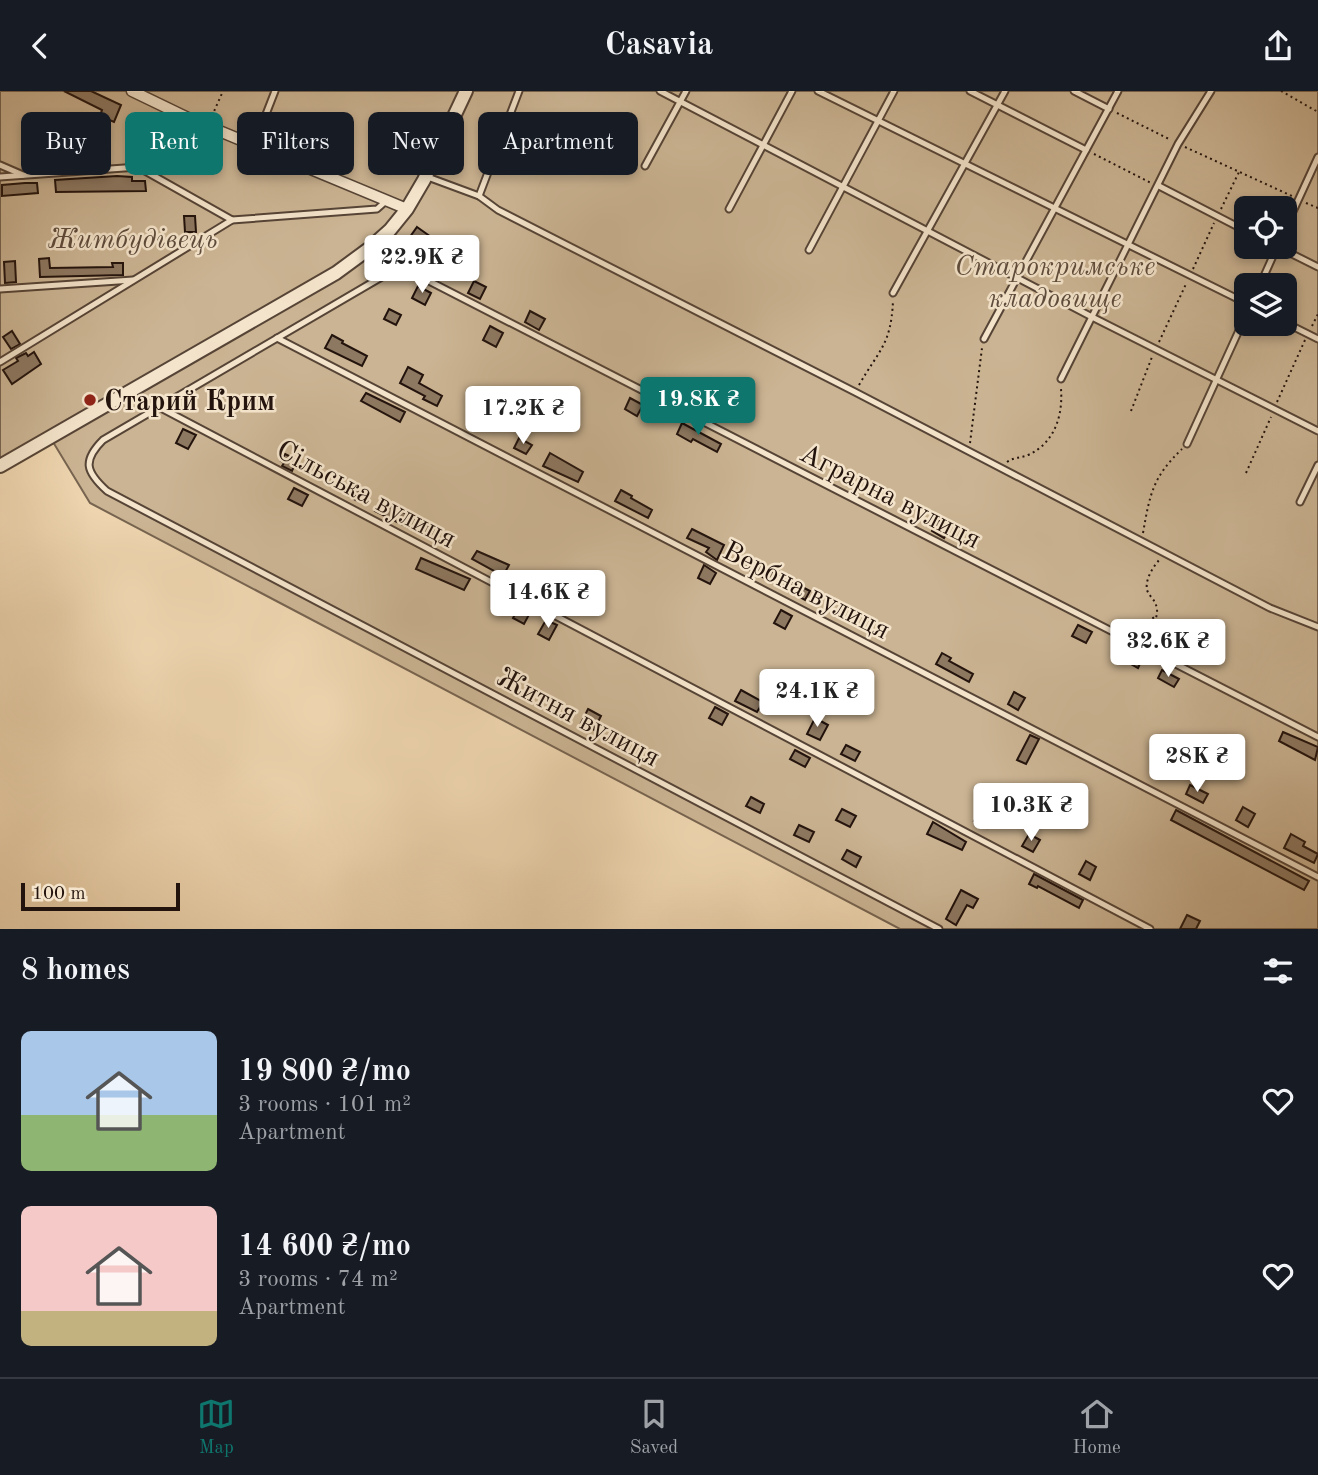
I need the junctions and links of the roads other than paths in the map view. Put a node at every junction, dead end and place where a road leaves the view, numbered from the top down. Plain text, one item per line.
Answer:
1 (132, 91) edge
2 (275, 91) edge
3 (466, 91) edge
4 (519, 91) edge
5 (660, 91) edge
6 (686, 91) edge
7 (792, 91) edge
8 (818, 91) edge
9 (894, 91) edge
10 (970, 91) edge
11 (1005, 91) edge
12 (1074, 91) edge
13 (1118, 91) edge
14 (1211, 91) edge
15 (680, 101) junction
16 (997, 105) junction
17 (1109, 109) junction
18 (267, 112) edge
19 (878, 121) junction
20 (237, 138) edge
21 (763, 145) junction
22 (1086, 150) junction
23 (1318, 158) edge
24 (965, 164) junction
25 (0, 165) edge
26 (645, 166) dead end
27 (325, 175) edge
28 (27, 176) junction
29 (425, 176) junction
30 (0, 177) edge
31 (1158, 186) junction
32 (843, 187) junction
33 (479, 196) junction
34 (386, 201) junction
35 (1297, 203) edge
36 (1055, 208) junction
37 (407, 209) junction
38 (729, 209) dead end
39 (232, 220) junction
40 (1234, 224) edge
41 (928, 231) junction
42 (385, 235) junction
43 (1129, 245) junction
44 (810, 250) dead end
45 (1297, 256) edge
46 (403, 261) junction
47 (1318, 267) edge
48 (1017, 278) junction
49 (137, 280) junction
50 (0, 289) edge
51 (893, 293) road end
52 (1234, 297) edge
53 (1092, 317) junction
54 (1297, 328) edge
55 (1236, 336) edge
56 (277, 338) junction
57 (984, 339) road end
58 (1318, 339) edge
59 (0, 362) edge
60 (1061, 379) road end
61 (1216, 380) junction
62 (159, 407) junction
63 (1318, 431) edge
64 (1187, 444) road end
65 (1318, 465) edge
66 (0, 466) edge
67 (1300, 502) dead end
68 (1318, 627) edge
69 (1318, 737) edge
70 (1318, 877) edge
71 (939, 929) edge
72 (1150, 929) edge

1 - 20 street
2 - 18 lane
3 - 29 street
4 - 33 lane
5 - 15 lane
6 - 15 lane
7 - 21 lane
8 - 19 lane
9 - 19 lane
10 - 16 lane
11 - 16 lane
12 - 17 lane
13 - 17 lane
14 - 31 lane
15 - 21 lane
15 - 26 lane
16 - 22 lane
16 - 24 lane
17 - 22 lane
19 - 24 lane
19 - 32 lane
21 - 32 lane
21 - 38 lane
22 - 36 lane
23 - 35 lane
24 - 36 lane
24 - 41 lane
25 - 28 lane
27 - 34 street
28 - 30 lane
28 - 39 lane
29 - 33 lane
29 - 37 street
31 - 40 lane
31 - 43 lane
32 - 41 lane
32 - 44 lane
33 - 68 lane
34 - 37 street
34 - 39 lane
36 - 43 lane
36 - 48 lane
37 - 42 street
39 - 49 lane
41 - 48 lane
41 - 51 lane
42 - 46 lane, Аграрна вулиця
42 - 66 street
43 - 52 lane
43 - 53 lane
45 - 47 lane
46 - 56 lane
46 - 69 lane, Аграрна вулиця
48 - 53 lane
48 - 57 lane
49 - 50 lane
49 - 59 lane
53 - 60 lane
53 - 61 lane
54 - 58 lane
55 - 61 lane
56 - 62 lane
56 - 70 lane, Вербна вулиця
61 - 63 lane
61 - 64 lane
62 - 71 lane, Житня вулиця
62 - 72 lane, Сільська вулиця
65 - 67 lane

